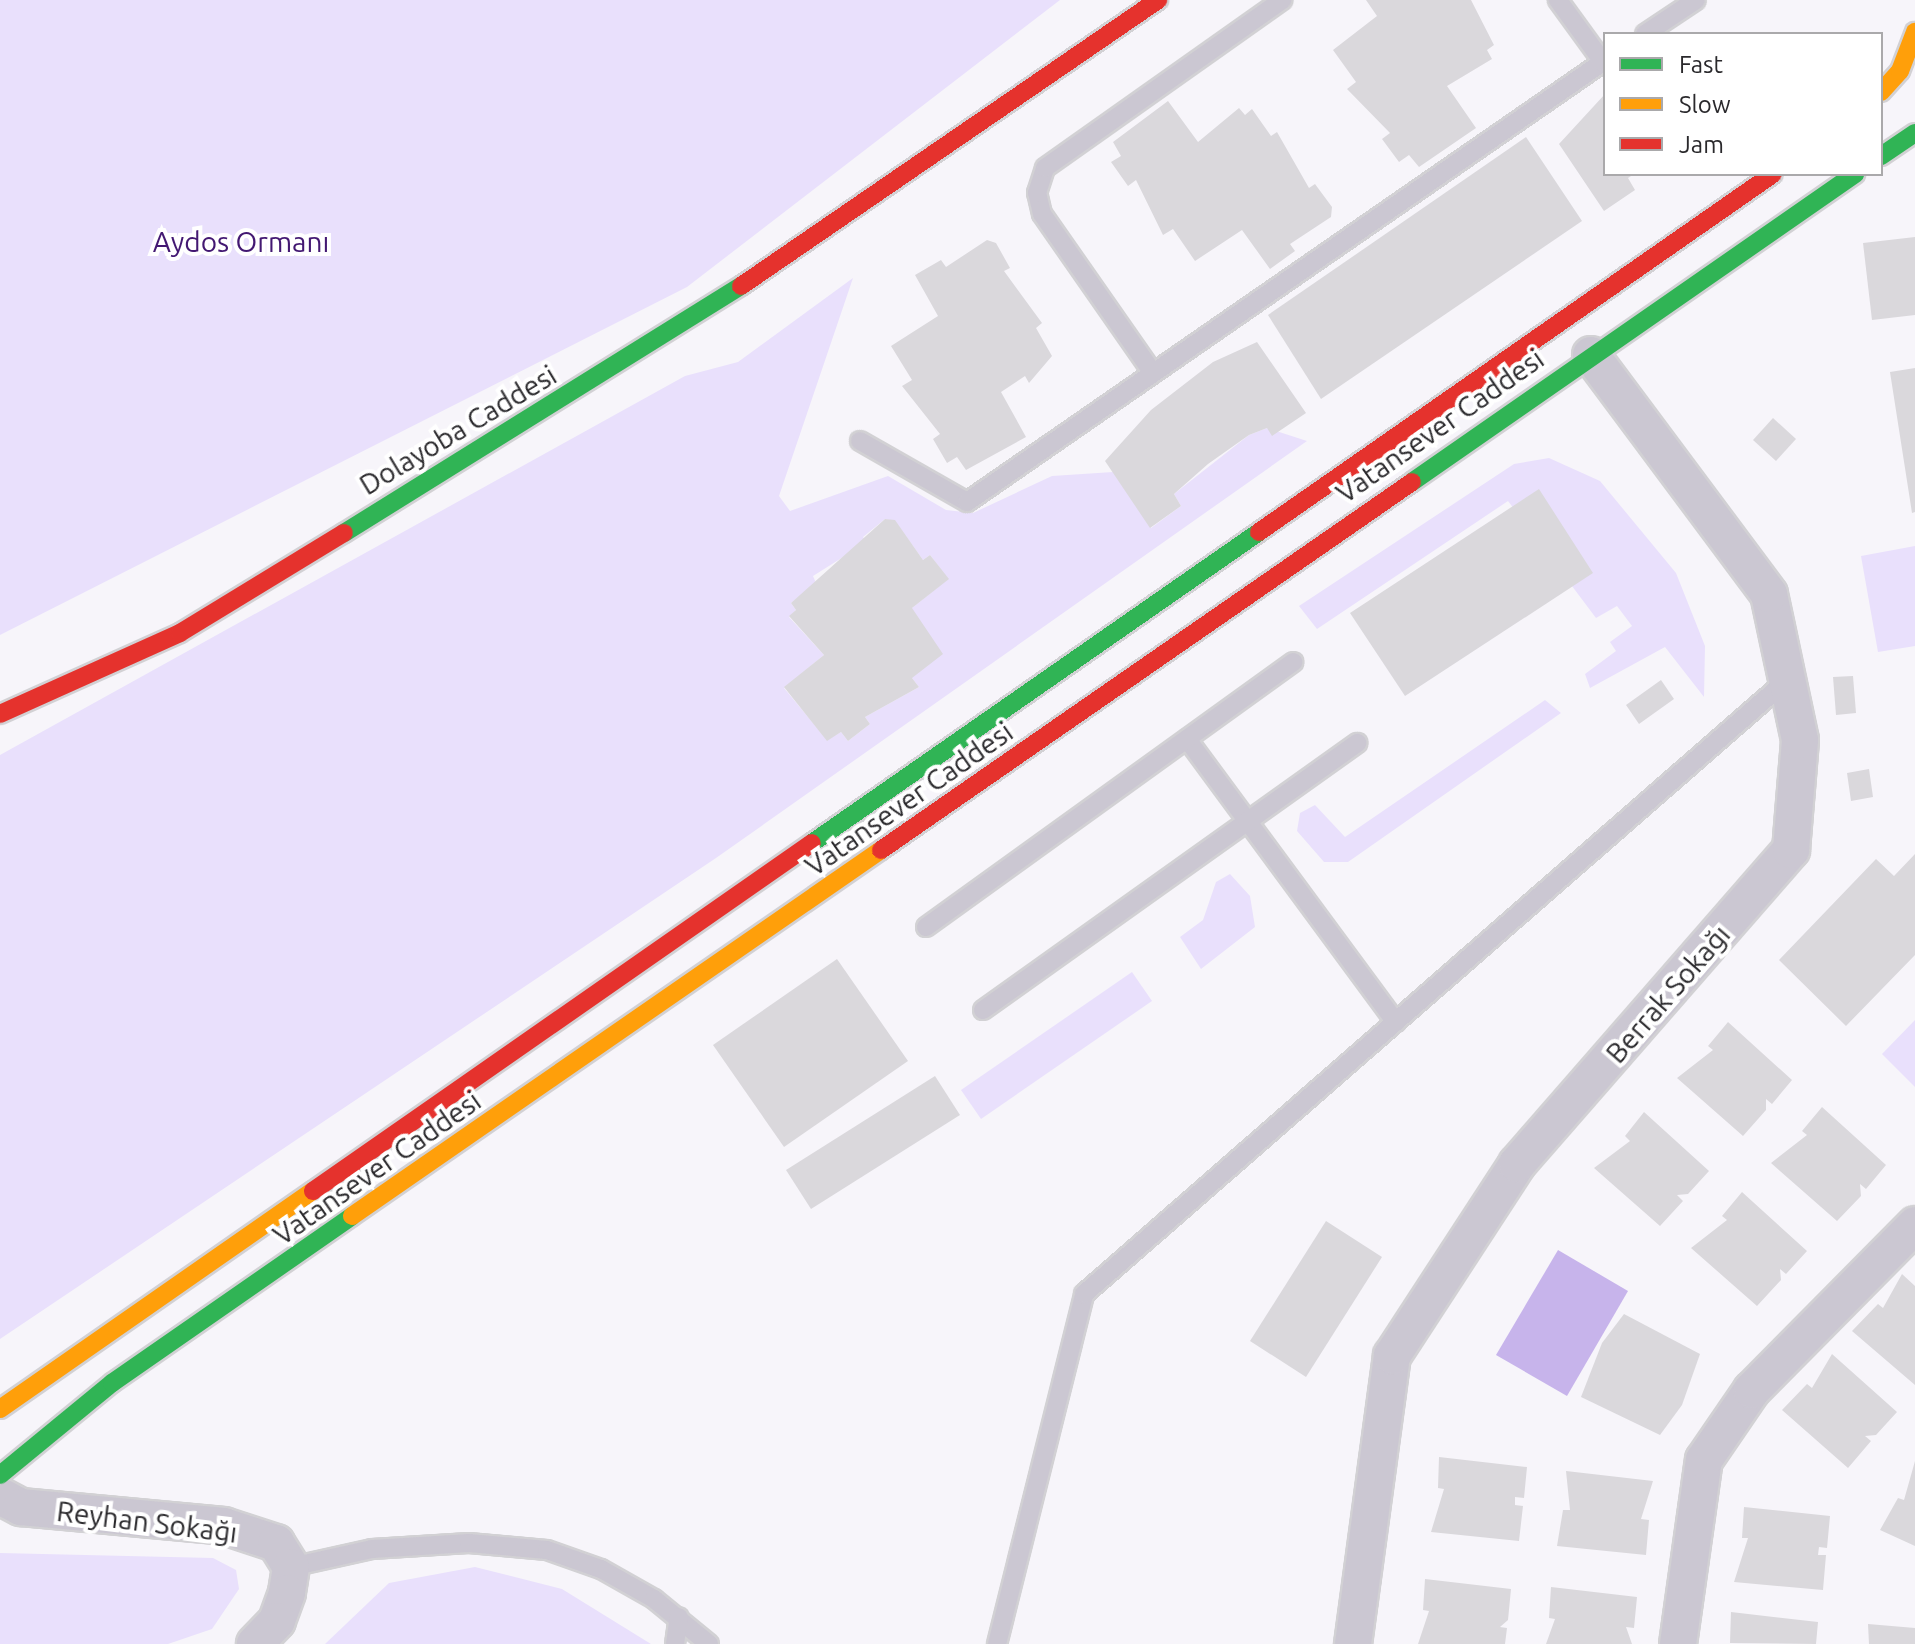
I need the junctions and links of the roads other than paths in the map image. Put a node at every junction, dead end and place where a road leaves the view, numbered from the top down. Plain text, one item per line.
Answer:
1 (1118, 0) edge
2 (1158, 0) edge
3 (1282, 0) edge
4 (1558, 0) edge
5 (1696, 0) edge
6 (1648, 32) edge
7 (1915, 32) edge
8 (1603, 60) edge
9 (1603, 62) edge
10 (1883, 90) edge
11 (1915, 133) edge
12 (1883, 155) edge
13 (928, 162) junction
14 (1770, 176) edge
15 (1852, 176) edge
16 (1568, 322) junction
17 (1591, 355) junction
18 (1153, 373) junction
19 (860, 441) dead end
20 (1293, 662) dead end
21 (1787, 680) junction
22 (0, 714) edge
23 (1187, 739) junction
24 (1357, 743) dead end
25 (1248, 822) junction
26 (926, 927) dead end
27 (983, 1010) dead end
28 (1396, 1022) junction
29 (1915, 1225) edge
30 (0, 1409) edge
31 (0, 1475) edge
32 (0, 1496) edge
33 (291, 1567) junction
34 (679, 1617) junction
35 (255, 1644) edge
36 (675, 1644) edge
37 (709, 1644) edge
38 (997, 1644) edge
39 (1353, 1644) edge
40 (1678, 1644) edge

1 - 13 main road
2 - 13 main road
3 - 18 lane
4 - 8 lane
5 - 6 lane
7 - 10 main road
9 - 18 lane
11 - 12 main road
13 - 22 main road, Dolayoba Caddesi
14 - 16 main road, Vatansever Caddesi
15 - 17 main road, Vatansever Caddesi
16 - 17 main road
16 - 30 main road, Vatansever Caddesi
17 - 21 street, Berrak Sokağı
17 - 31 main road, Vatansever Caddesi
18 - 19 lane
20 - 23 lane
21 - 28 lane
21 - 39 street, Berrak Sokağı
23 - 25 lane
23 - 26 lane
24 - 25 lane
25 - 27 lane
25 - 28 lane
28 - 38 lane
29 - 40 street
32 - 33 street, Reyhan Sokağı
33 - 34 lane
33 - 35 street
34 - 36 lane
34 - 37 lane

